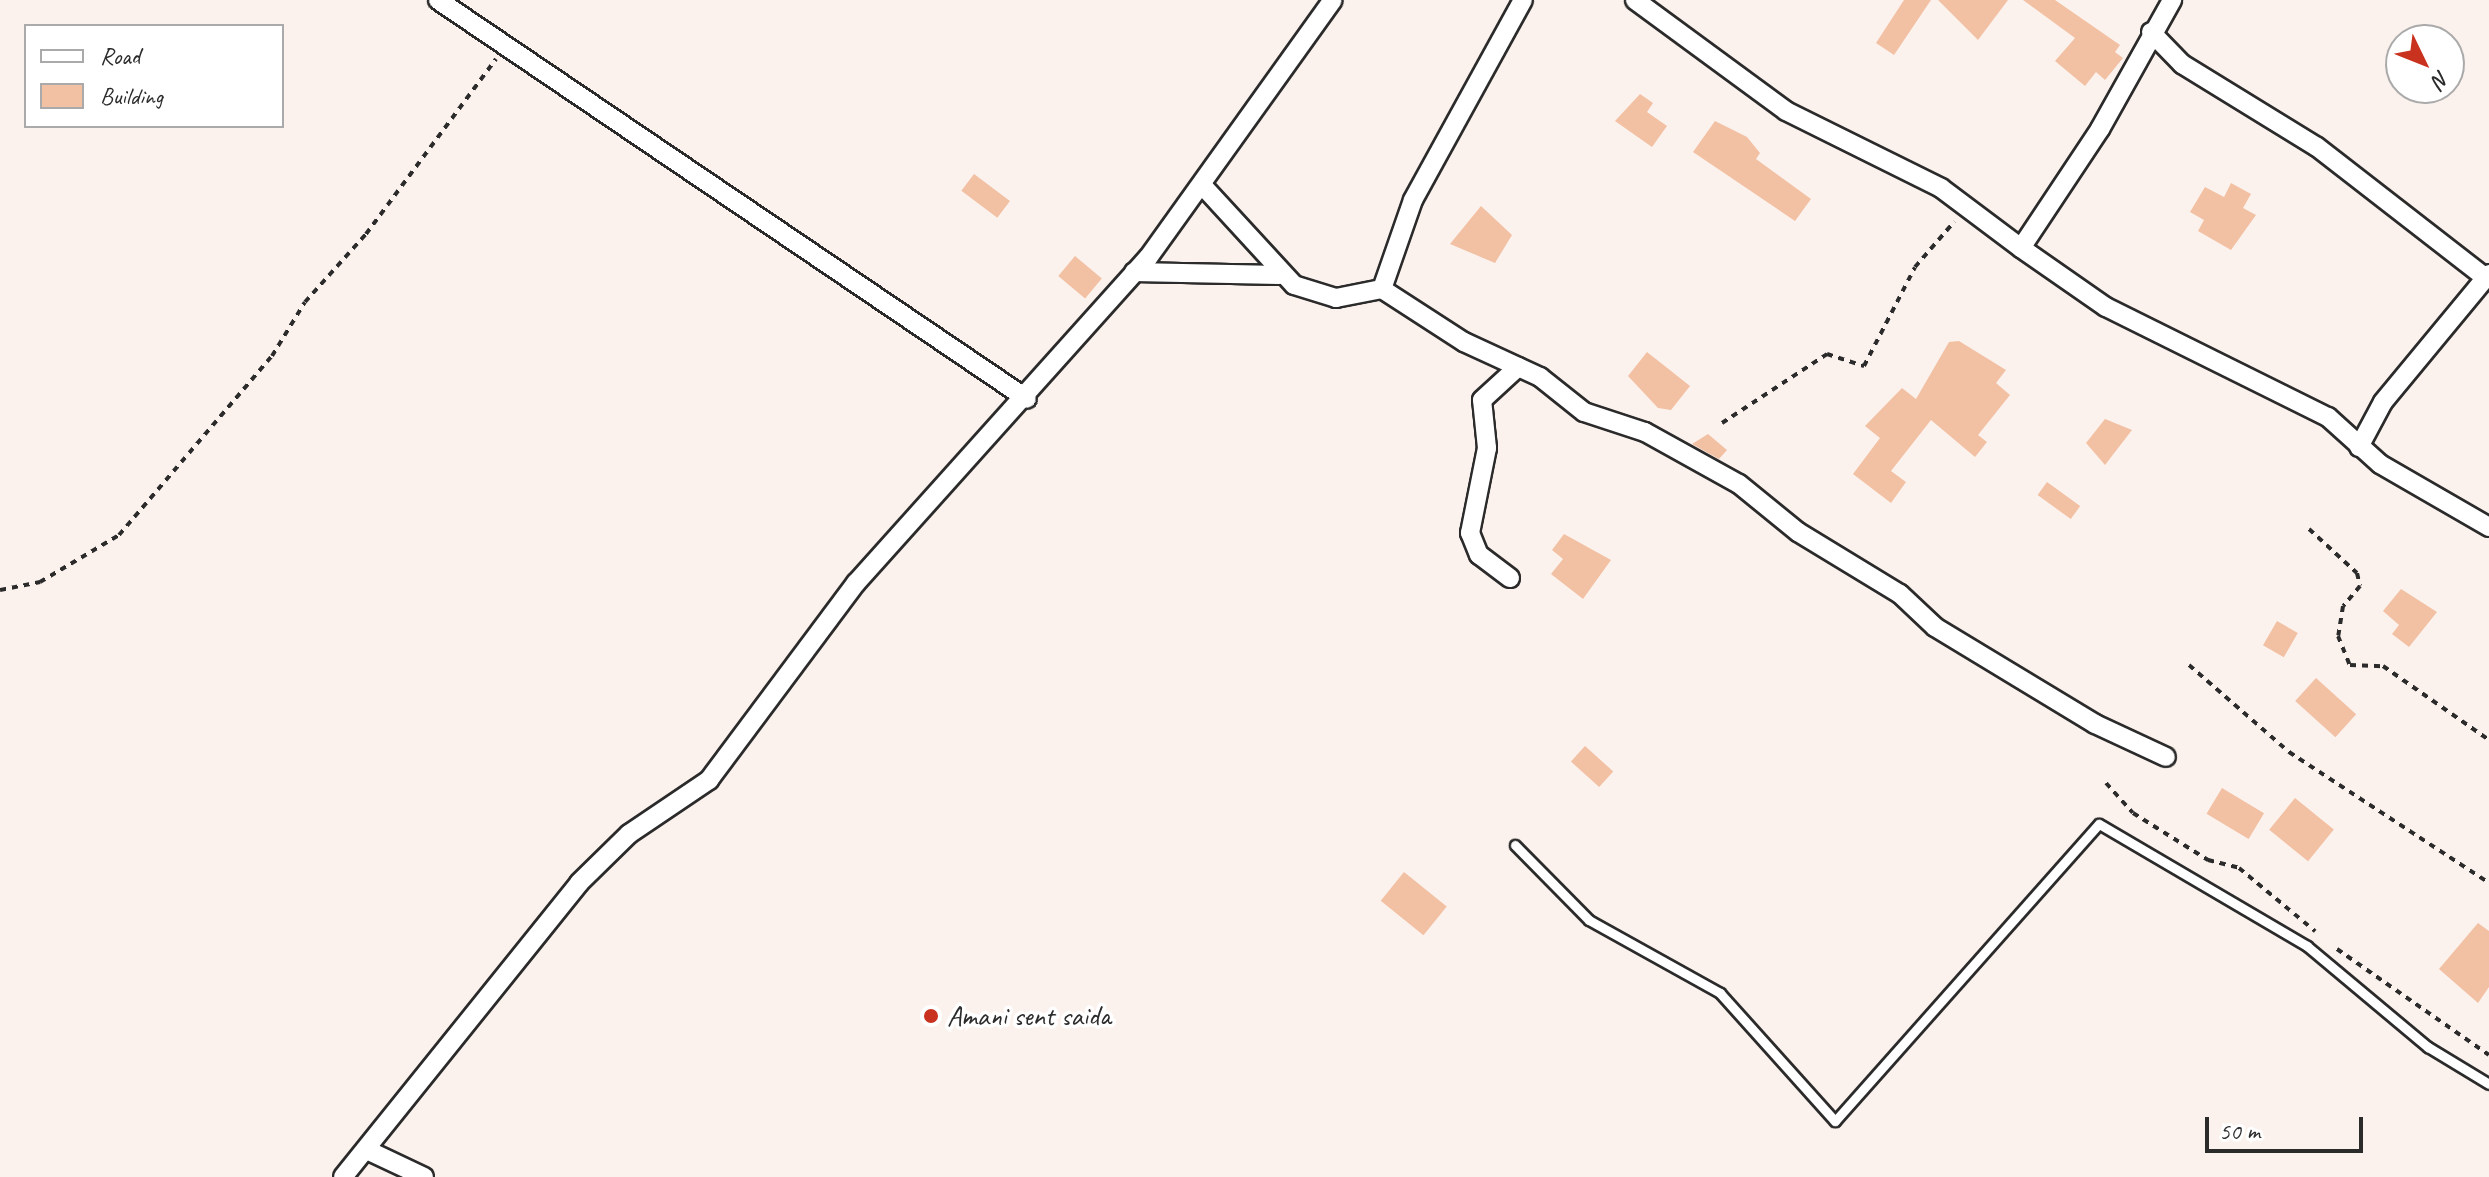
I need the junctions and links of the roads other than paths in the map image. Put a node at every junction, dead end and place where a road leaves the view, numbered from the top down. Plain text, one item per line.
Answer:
1 (438, 0) edge
2 (1333, 0) edge
3 (1523, 0) edge
4 (1635, 0) edge
5 (2172, 0) edge
6 (2151, 32) junction
7 (1203, 186) junction
8 (2021, 248) junction
9 (1134, 272) junction
10 (1279, 275) junction
11 (2488, 276) edge
12 (1382, 289) junction
13 (1518, 367) junction
14 (1027, 399) junction
15 (2359, 447) junction
16 (2489, 527) edge
17 (1510, 578) dead end
18 (2166, 757) dead end
19 (1515, 845) dead end
20 (2489, 1084) edge
21 (367, 1150) junction
22 (343, 1177) edge
23 (424, 1177) edge

1 - 14 street
2 - 7 street
3 - 12 street
4 - 8 street
5 - 6 street
6 - 8 street
6 - 11 street
7 - 9 street
7 - 10 street
8 - 15 street
9 - 10 street
9 - 14 street
10 - 12 street
11 - 15 street
12 - 13 street
13 - 17 street
13 - 18 street
14 - 21 street
15 - 16 street
19 - 20 lane
21 - 22 street
21 - 23 street

